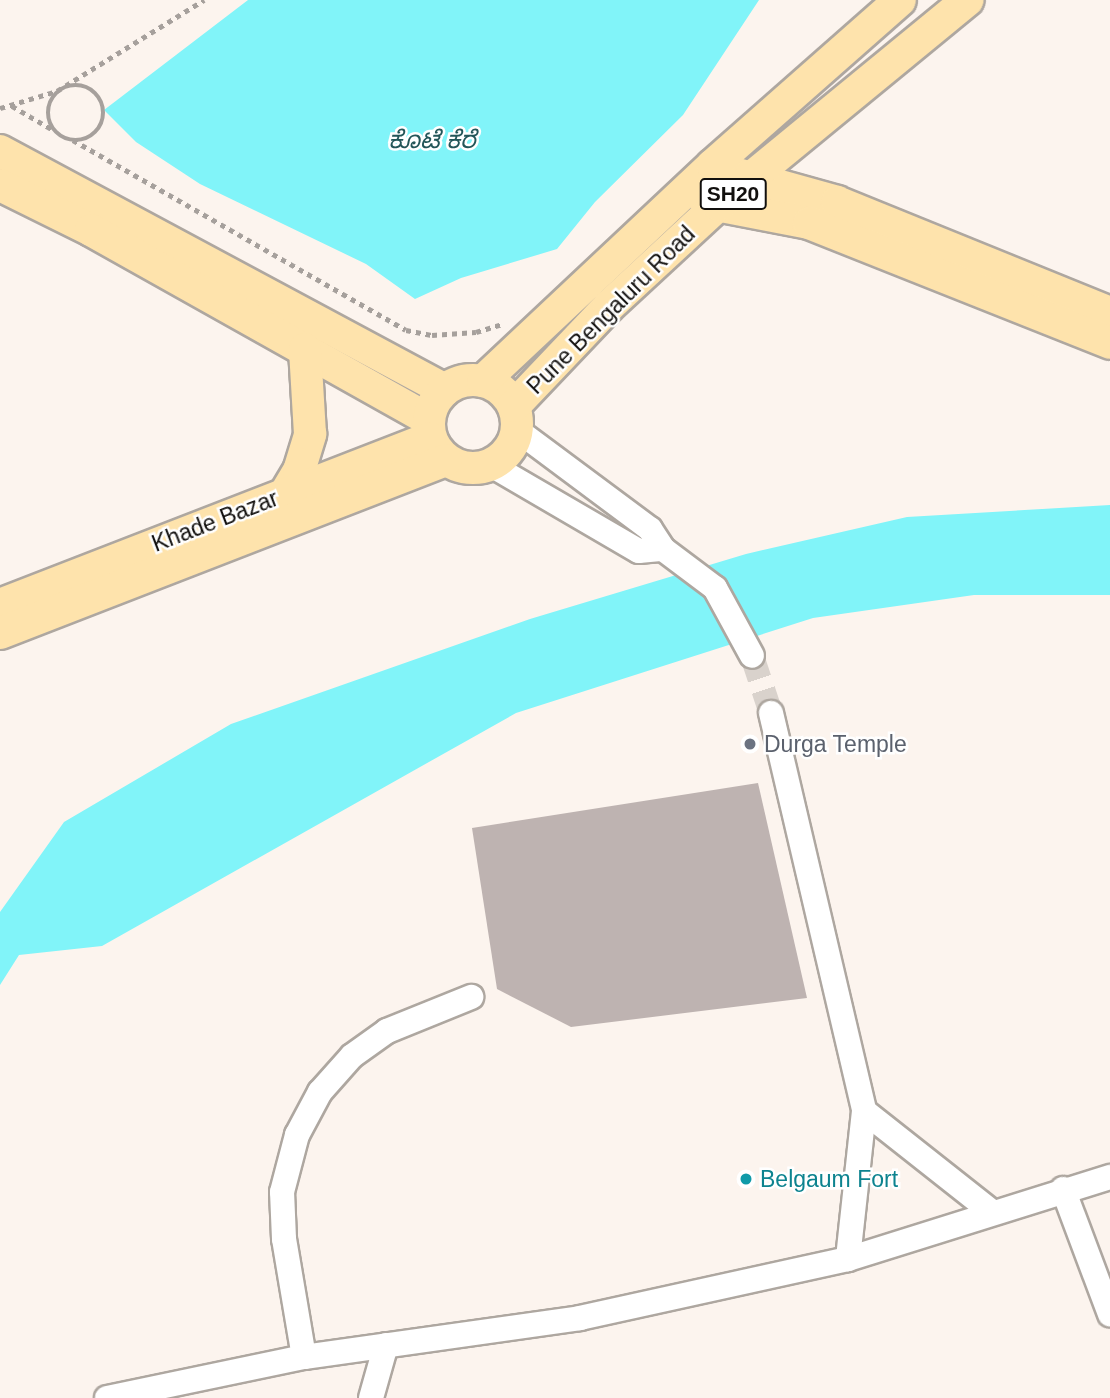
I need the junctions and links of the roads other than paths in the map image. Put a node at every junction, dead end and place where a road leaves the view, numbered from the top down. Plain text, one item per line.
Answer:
1 (901, 0) edge
2 (968, 0) edge
3 (0, 151) edge
4 (713, 165) junction
5 (752, 180) junction
6 (0, 185) edge
7 (678, 197) junction
8 (718, 205) junction
9 (1110, 313) edge
10 (1110, 343) edge
11 (305, 349) junction
12 (483, 381) junction
13 (445, 390) junction
14 (515, 418) junction
15 (435, 439) junction
16 (491, 465) junction
17 (285, 494) junction
18 (663, 549) junction
19 (0, 605) edge
20 (0, 633) edge
21 (749, 648) tunnel mouth
22 (771, 713) tunnel mouth
23 (471, 997) dead end
24 (864, 1111) junction
25 (1110, 1177) edge
26 (1063, 1189) junction
27 (992, 1212) junction
28 (848, 1259) junction
29 (1110, 1314) edge
30 (386, 1345) junction
31 (304, 1357) junction
32 (107, 1398) edge
33 (371, 1398) edge

1 - 4 main road, Pune Bengaluru Road / SH20
2 - 5 main road, Pune Bengaluru Road / SH20
3 - 13 main road
4 - 5 main road, SH20
4 - 7 main road, Pune Bengaluru Road / SH20
5 - 8 main road, Pune Bengaluru Road / SH20
5 - 9 main road, SH20
6 - 11 main road
7 - 8 main road, SH20
7 - 12 main road, Pune Bengaluru Road / SH20
8 - 10 main road, SH20
8 - 14 main road, Pune Bengaluru Road / SH20
11 - 15 main road
11 - 17 main road
12 - 13 main road
12 - 14 main road
13 - 15 main road
14 - 16 main road, SH20
14 - 18 street
15 - 16 main road
15 - 17 main road, Khade Bazar
15 - 20 main road
16 - 18 street
17 - 19 main road, Khade Bazar
18 - 21 street
22 - 24 street
23 - 31 street
24 - 27 street
24 - 28 street
25 - 26 street
26 - 27 street
26 - 29 street
27 - 28 street
28 - 30 street
30 - 31 street
30 - 33 street
31 - 32 street

